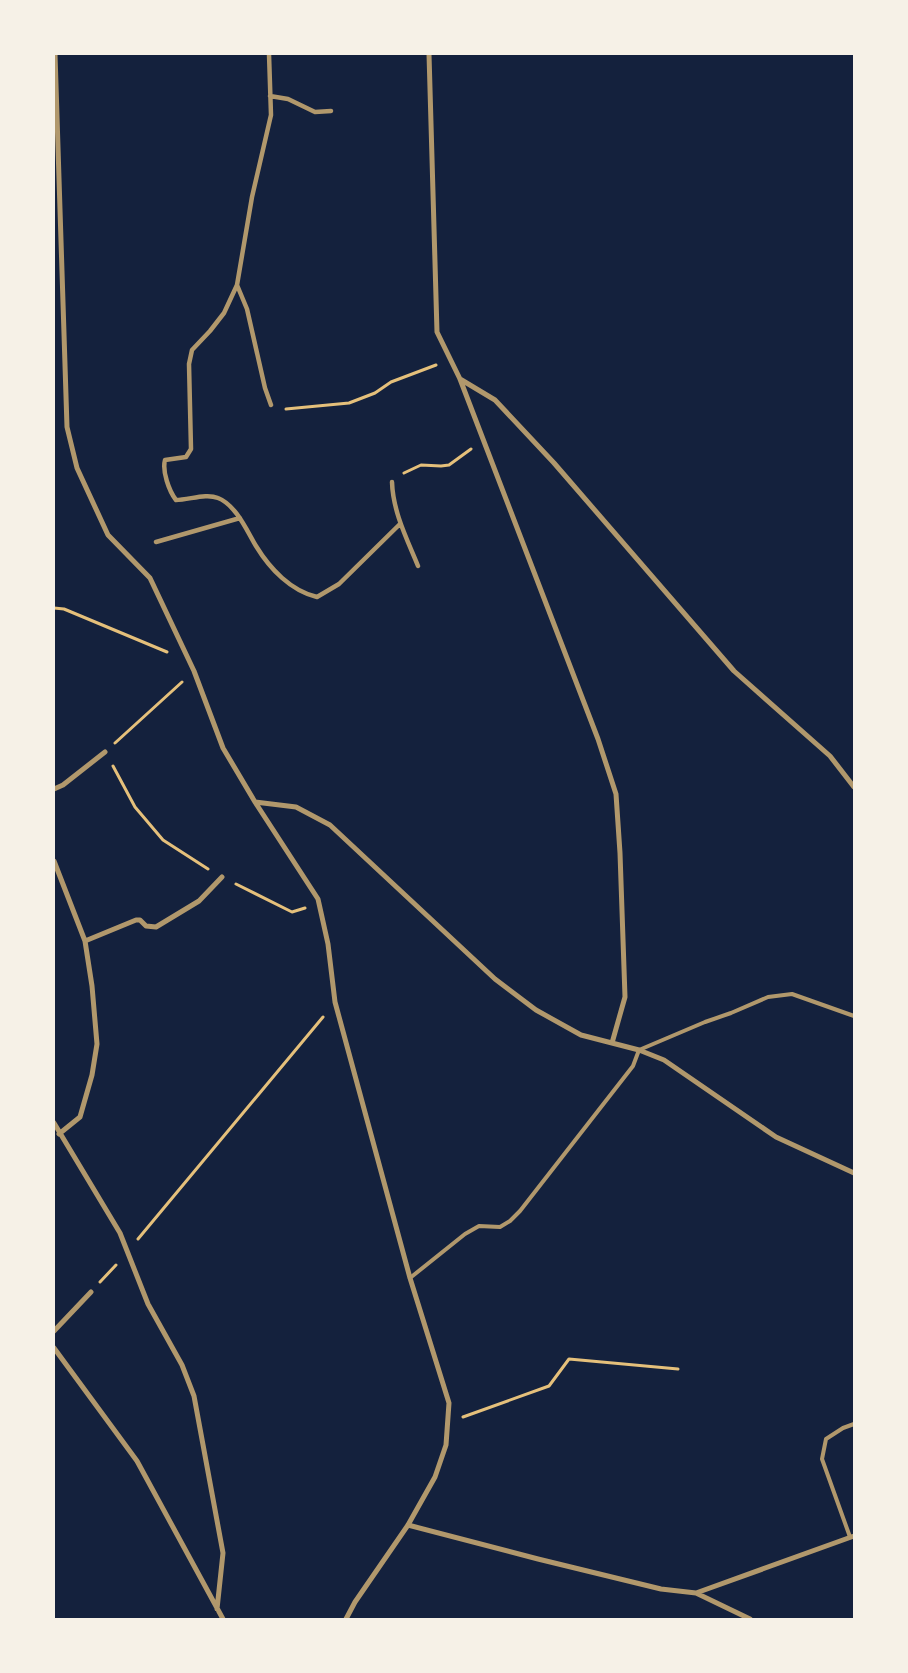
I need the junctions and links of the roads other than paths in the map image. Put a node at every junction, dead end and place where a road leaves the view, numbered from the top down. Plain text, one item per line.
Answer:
1 (55, 54) edge
2 (269, 54) edge
3 (429, 54) edge
4 (270, 96) junction
5 (331, 111) dead end
6 (237, 285) junction
7 (460, 379) junction
8 (271, 405) road end
9 (392, 482) road end
10 (240, 518) junction
11 (400, 524) junction
12 (156, 542) dead end
13 (418, 566) dead end
14 (105, 752) road end
15 (854, 787) edge
16 (54, 789) edge
17 (255, 802) junction
18 (54, 861) edge
19 (222, 877) road end
20 (85, 941) junction
21 (854, 1016) edge
22 (612, 1043) junction
23 (639, 1050) junction
24 (54, 1123) edge
25 (59, 1134) junction
26 (854, 1173) edge
27 (410, 1278) junction
28 (91, 1292) road end
29 (54, 1331) edge
30 (54, 1348) edge
31 (854, 1424) edge
32 (408, 1525) junction
33 (852, 1537) edge
34 (696, 1593) junction
35 (217, 1610) junction
36 (223, 1619) edge
37 (346, 1619) edge
38 (750, 1619) edge

1 - 17 street
2 - 4 street
3 - 7 street
4 - 5 street
4 - 6 street
6 - 8 street
6 - 10 street
7 - 15 street
7 - 22 street
9 - 11 street
10 - 11 street
10 - 12 street
11 - 13 street
14 - 16 street
17 - 22 street
17 - 27 street
18 - 20 street
19 - 20 street
20 - 25 street
21 - 23 lane
22 - 23 street
23 - 26 street
23 - 27 lane
24 - 25 street
25 - 35 street
27 - 32 street
28 - 29 street
30 - 35 street
31 - 33 lane
32 - 34 street
32 - 37 street
33 - 34 street
34 - 38 street
35 - 36 street

